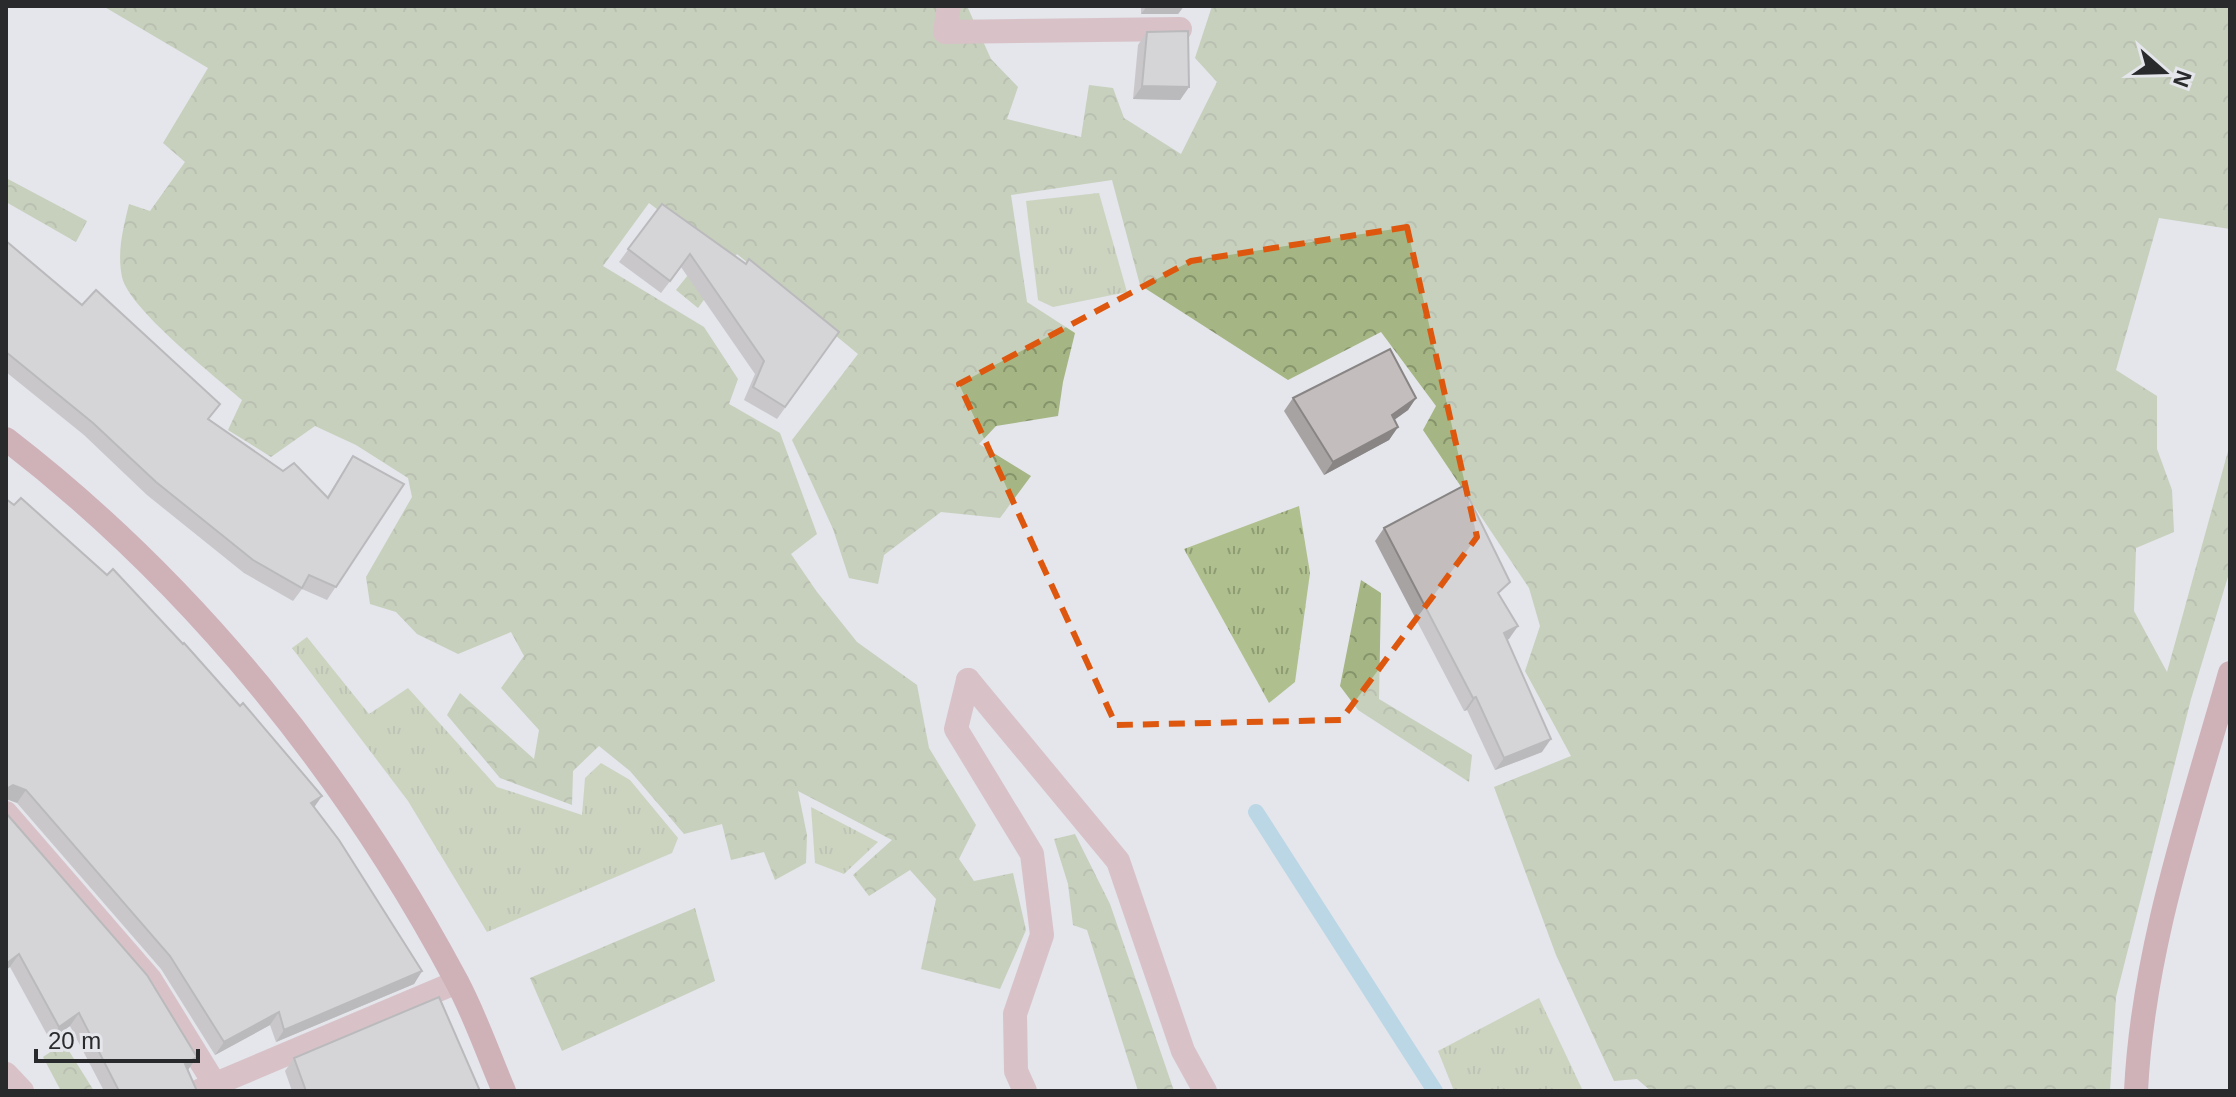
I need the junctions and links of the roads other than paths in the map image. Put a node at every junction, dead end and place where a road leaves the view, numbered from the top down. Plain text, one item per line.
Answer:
1 (949, 6) edge
2 (1180, 29) edge
3 (6, 439) edge
4 (2230, 673) edge
5 (6, 813) edge
6 (457, 982) junction
7 (6, 1074) edge
8 (211, 1088) edge
9 (22, 1091) edge
10 (504, 1091) edge
11 (1025, 1091) edge
12 (1205, 1091) edge
13 (2136, 1091) edge

1 - 2 street
3 - 6 street
4 - 13 street
5 - 8 street
6 - 8 street
6 - 10 street
7 - 9 street
11 - 12 street

